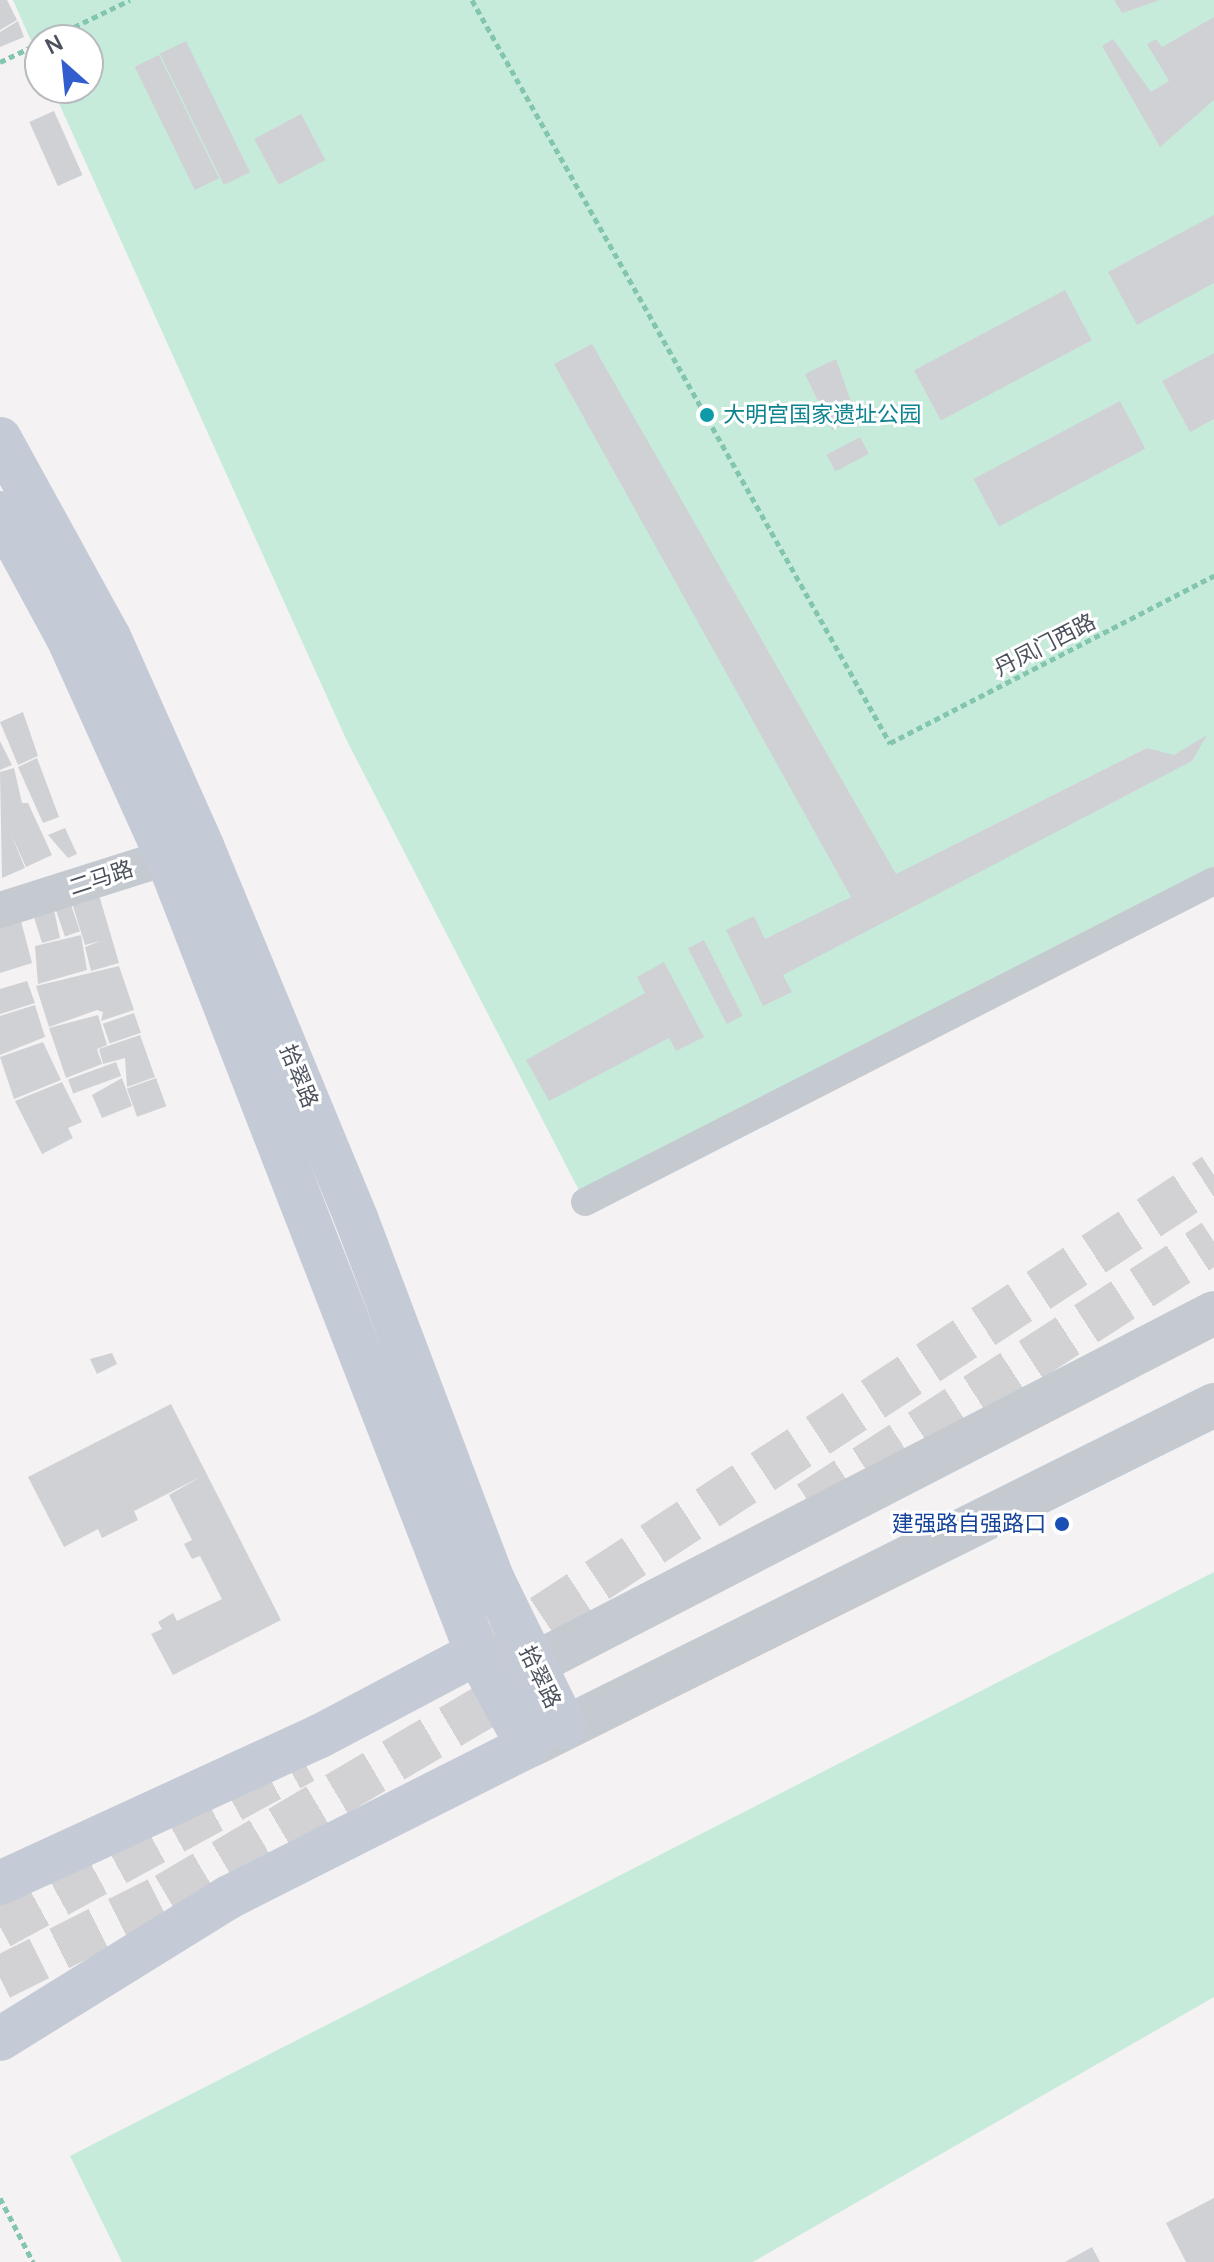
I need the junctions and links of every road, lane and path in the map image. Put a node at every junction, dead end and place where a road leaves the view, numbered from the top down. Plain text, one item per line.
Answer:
1 (130, 0) edge
2 (472, 0) edge
3 (80, 24) edge
4 (24, 51) edge
5 (0, 62) edge
6 (0, 439) edge
7 (0, 513) edge
8 (1214, 576) edge
9 (184, 852) junction
10 (1214, 881) edge
11 (0, 910) edge
12 (585, 1202) dead end
13 (1214, 1313) edge
14 (1214, 1405) edge
15 (477, 1653) junction
16 (534, 1664) junction
17 (547, 1737) junction
18 (0, 1883) edge
19 (0, 2039) edge
20 (0, 2198) edge
21 (33, 2262) edge

1 - 3 path
2 - 8 path, 丹凤门西路
4 - 5 path
6 - 9 main road, 拾翠路
7 - 9 main road, 拾翠路
9 - 11 street, 二马路
9 - 15 main road, 拾翠路
9 - 16 main road, 拾翠路
10 - 12 street
13 - 16 street
14 - 17 street
15 - 16 street
15 - 17 main road, 拾翠路
15 - 18 main road
16 - 17 main road, 拾翠路
17 - 19 main road
20 - 21 path

